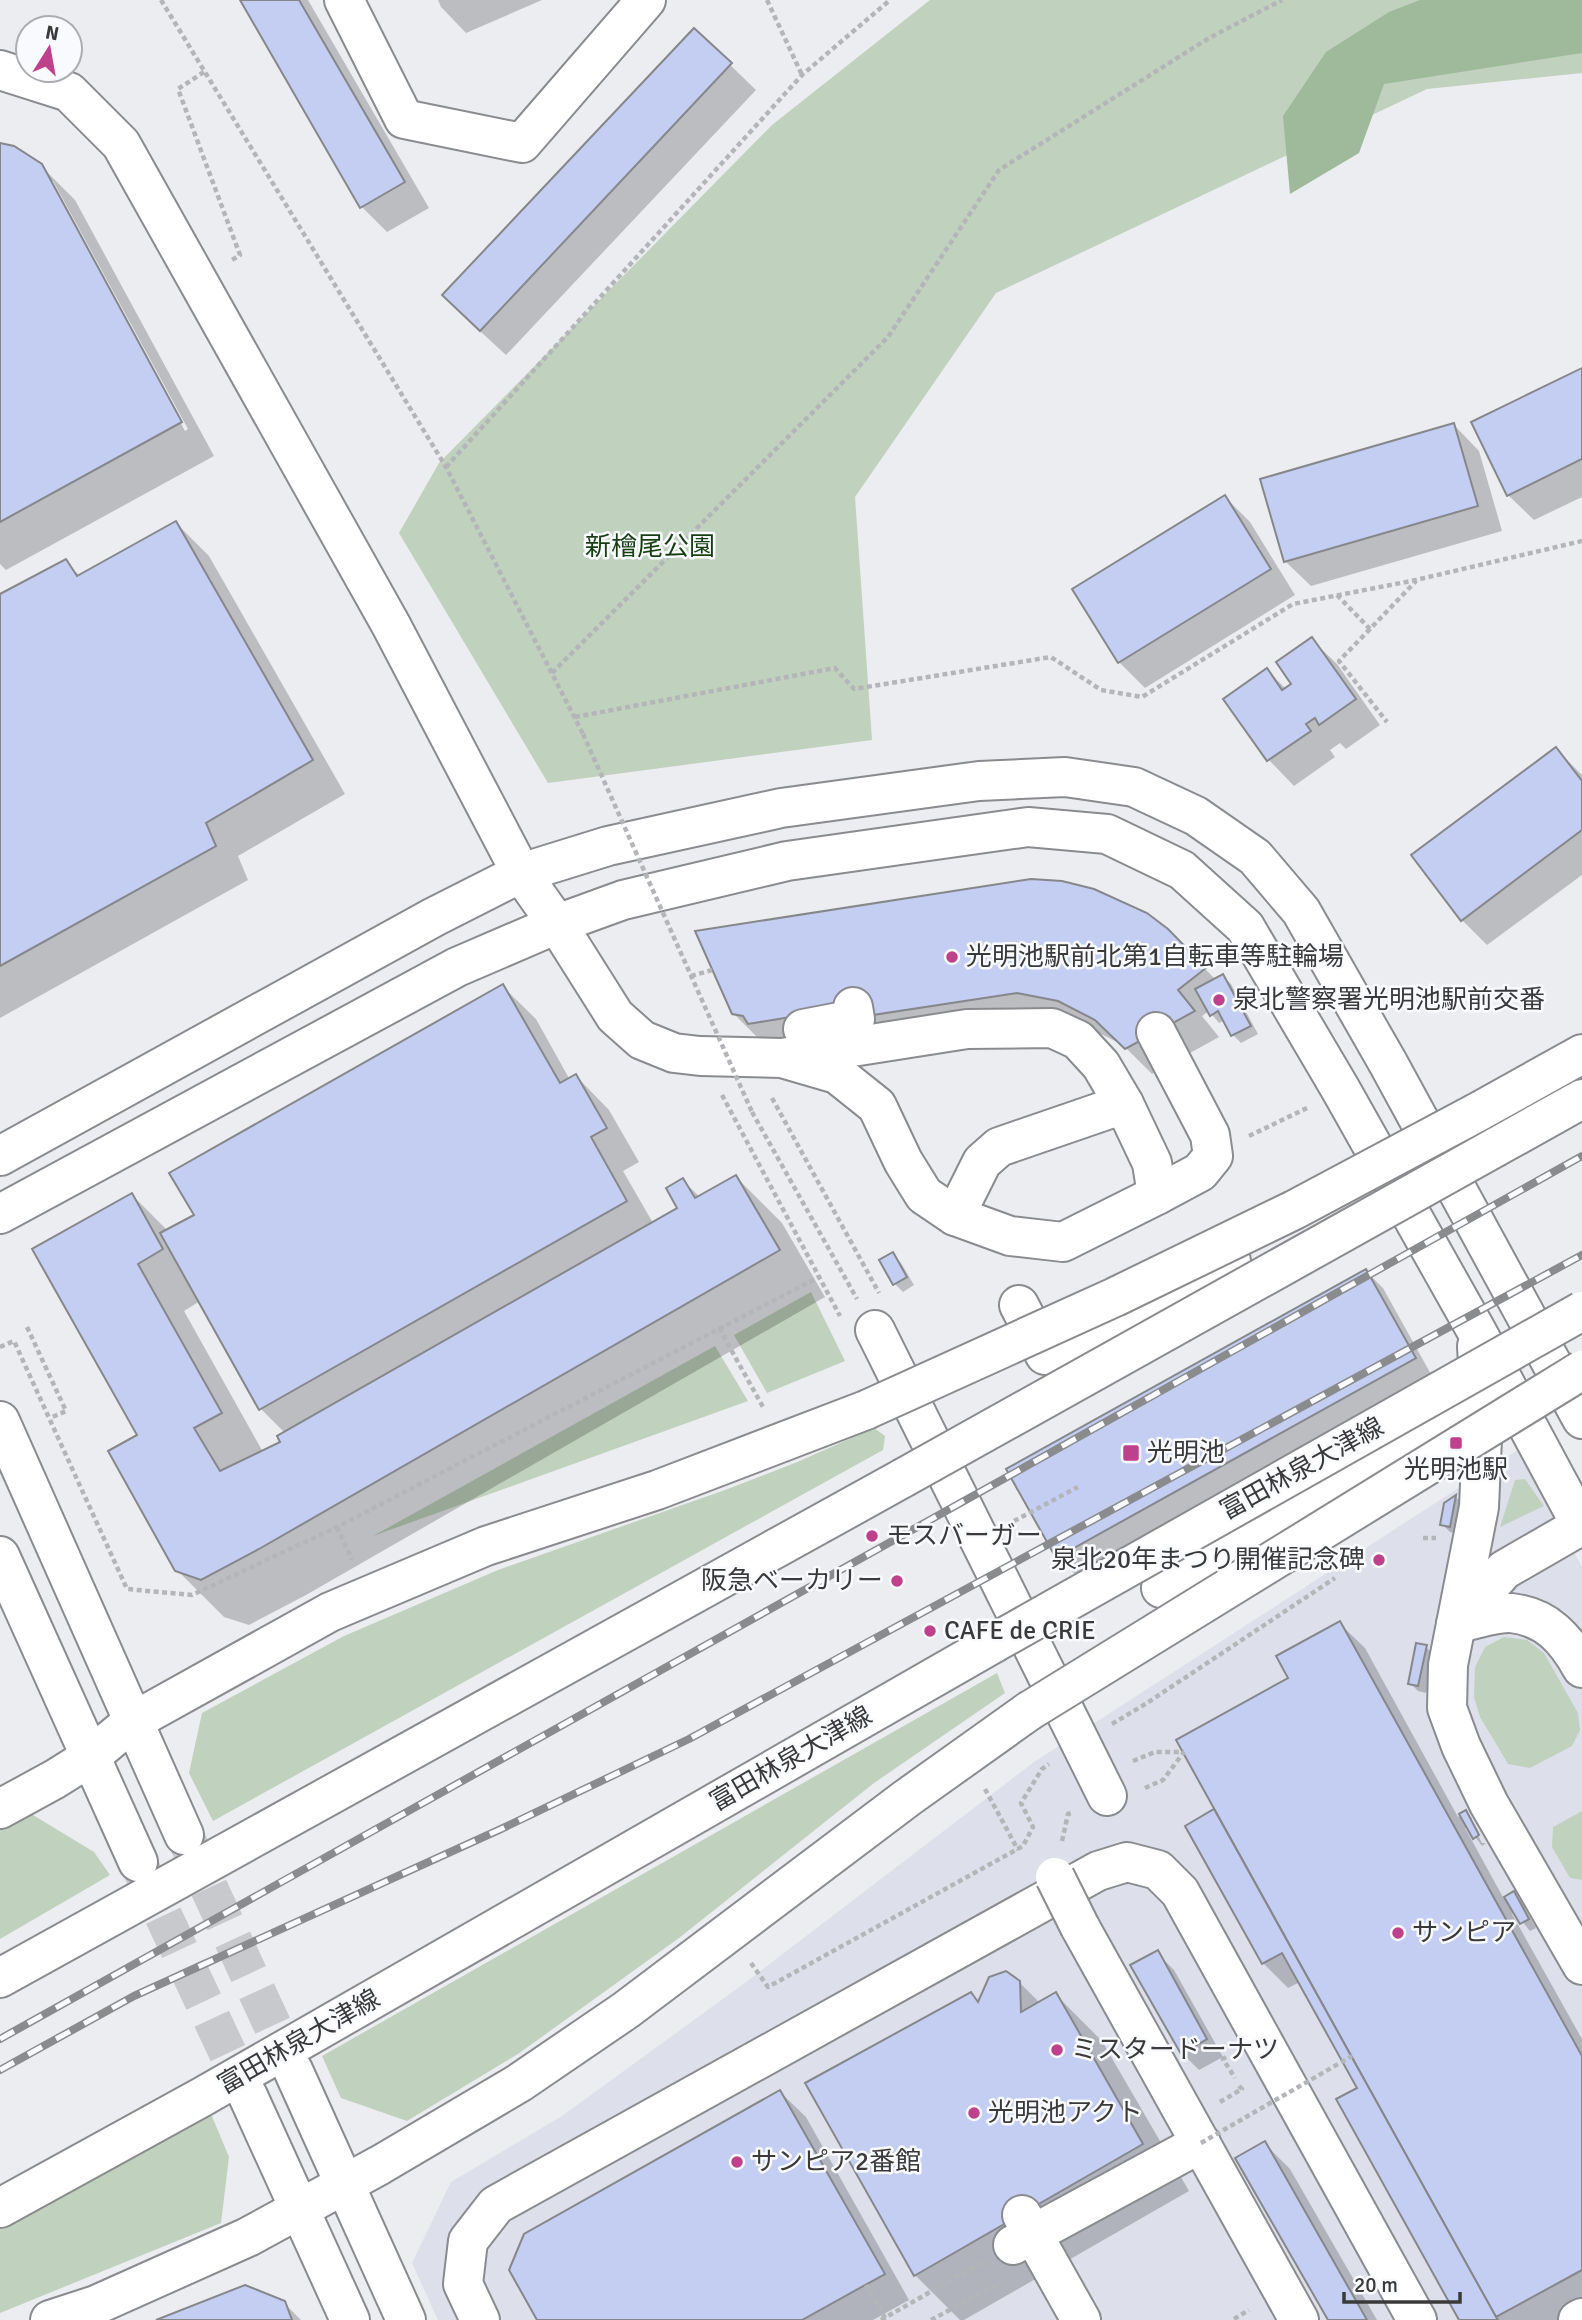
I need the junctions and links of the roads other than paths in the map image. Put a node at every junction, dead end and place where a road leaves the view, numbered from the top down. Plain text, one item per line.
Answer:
1 (344, 0) edge
2 (646, 0) edge
3 (0, 70) edge
4 (520, 873) junction
5 (557, 924) junction
6 (853, 1007) dead end
7 (1156, 1032) dead end
8 (642, 1040) junction
9 (1582, 1054) edge
10 (782, 1058) junction
11 (1582, 1099) edge
12 (1124, 1104) junction
13 (0, 1156) edge
14 (1157, 1195) junction
15 (1362, 1195) dead end
16 (0, 1214) edge
17 (955, 1216) junction
18 (1019, 1305) dead end
19 (1582, 1311) edge
20 (875, 1330) road end
21 (1476, 1330) junction
22 (1582, 1370) edge
23 (1447, 1414) dead end
24 (1582, 1419) edge
25 (0, 1421) edge
26 (1582, 1526) edge
27 (0, 1556) edge
28 (1161, 1588) dead end
29 (1456, 1624) junction
30 (1582, 1668) edge
31 (132, 1721) junction
32 (90, 1757) junction
33 (1102, 1786) road end
34 (0, 1809) edge
35 (184, 1835) tunnel mouth
36 (138, 1862) tunnel mouth
37 (1055, 1877) dead end
38 (1582, 1965) edge
39 (0, 1978) edge
40 (293, 2070) tunnel mouth
41 (248, 2096) tunnel mouth
42 (1201, 2143) junction
43 (345, 2183) junction
44 (0, 2208) edge
45 (300, 2208) junction
46 (50, 2320) edge
47 (350, 2320) edge
48 (406, 2320) edge
49 (480, 2320) edge
50 (1080, 2320) edge
51 (1299, 2320) edge
52 (1417, 2320) edge

1 - 2 street
3 - 4 street
4 - 5 street
4 - 13 street
4 - 24 street
5 - 8 street
5 - 16 street
5 - 21 street
6 - 8 street
7 - 14 street
8 - 10 street
9 - 31 street, bridge
10 - 12 street
10 - 17 street
11 - 39 street, bridge
12 - 14 street
12 - 17 street
14 - 17 street
15 - 18 street
19 - 44 street, 富田林泉大津線, bridge
20 - 33 street
21 - 26 street
21 - 29 street
22 - 43 street, bridge
23 - 28 street
25 - 31 street
26 - 29 street
27 - 32 street
29 - 30 street
29 - 38 street
31 - 32 street
31 - 35 street
32 - 34 street
32 - 36 street
37 - 42 street, bridge
40 - 43 street, 富田林泉大津線
41 - 45 street, 富田林泉大津線
42 - 50 street
42 - 51 street
43 - 45 street
43 - 48 street, 富田林泉大津線
45 - 46 street
45 - 47 street, 富田林泉大津線
49 - 52 street

